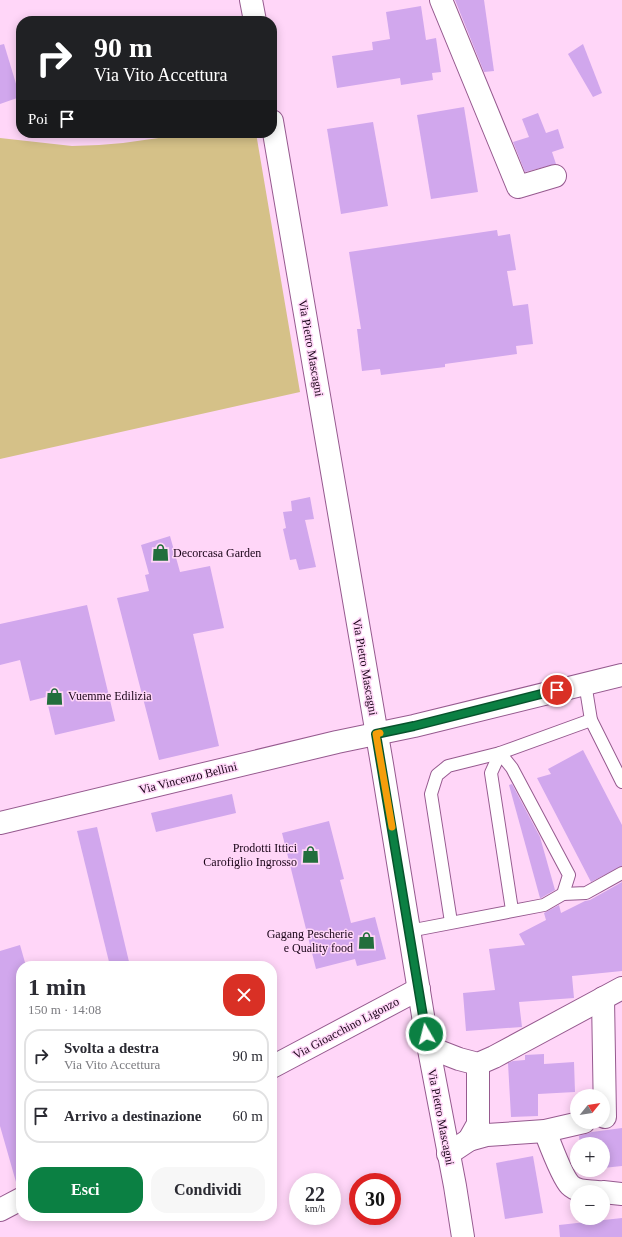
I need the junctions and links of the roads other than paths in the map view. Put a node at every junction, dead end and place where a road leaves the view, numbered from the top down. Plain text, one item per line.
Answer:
1 (251, 0) edge
2 (441, 0) edge
3 (254, 16) edge
4 (275, 138) edge
5 (554, 176) dead end
6 (622, 675) edge
7 (585, 683) junction
8 (591, 720) junction
9 (376, 734) junction
10 (500, 753) junction
11 (622, 782) edge
12 (0, 823) edge
13 (622, 873) edge
14 (563, 894) junction
15 (512, 910) junction
16 (451, 922) junction
17 (409, 931) junction
18 (622, 988) edge
19 (419, 989) junction
20 (603, 998) junction
21 (428, 1047) junction
22 (277, 1064) edge
23 (478, 1064) junction
24 (604, 1089) edge
25 (570, 1125) edge
26 (545, 1131) junction
27 (469, 1140) junction
28 (448, 1154) junction
29 (570, 1185) edge
30 (610, 1193) edge
31 (622, 1194) edge
32 (16, 1202) edge
33 (0, 1210) edge
34 (463, 1237) edge

1 - 3 street
2 - 5 street
4 - 9 street, Via Pietro Mascagni
6 - 7 street, Via Vincenzo Bellini
7 - 8 lane
7 - 9 street, Via Vincenzo Bellini
8 - 10 lane
8 - 11 lane
9 - 12 street, Via Vincenzo Bellini
9 - 17 street, Via Pietro Mascagni
10 - 14 lane
10 - 15 lane
10 - 16 lane
13 - 14 lane
14 - 15 lane
15 - 16 lane
16 - 17 lane
17 - 19 street, Via Pietro Mascagni
18 - 20 street
19 - 21 street, Via Pietro Mascagni
19 - 22 street, Via Gioacchino Ligonzo
20 - 23 street
20 - 24 street
21 - 23 street
21 - 28 street, Via Pietro Mascagni
23 - 27 street
25 - 26 street
26 - 27 street
26 - 29 street
27 - 28 street
28 - 34 street, Via Pietro Mascagni
30 - 31 street
32 - 33 street

